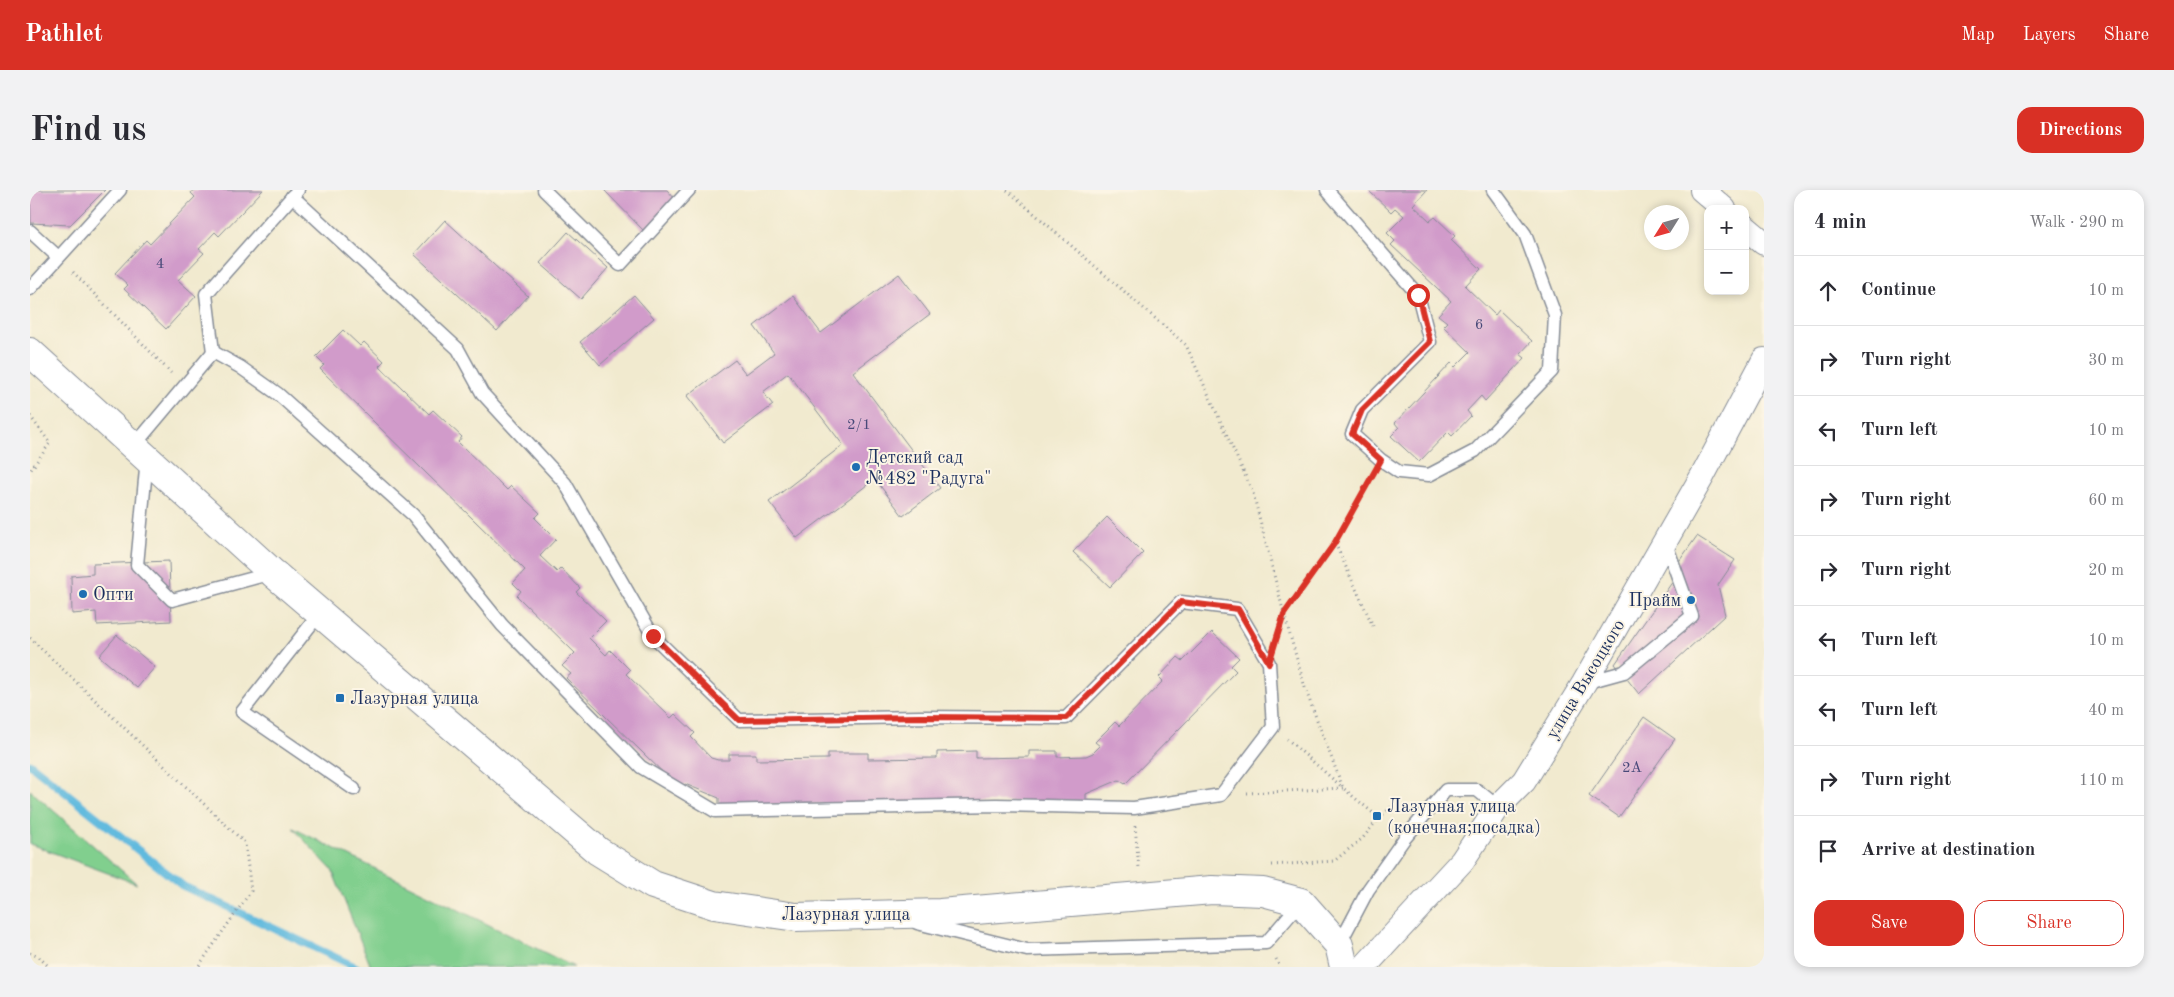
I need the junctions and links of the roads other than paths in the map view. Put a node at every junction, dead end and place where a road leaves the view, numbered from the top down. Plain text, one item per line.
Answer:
1 (120, 190) edge
2 (544, 190) edge
3 (689, 190) edge
4 (1327, 190) edge
5 (1493, 190) edge
6 (1702, 190) edge
7 (295, 193) edge
8 (1719, 205) edge
9 (1749, 230) edge
10 (30, 231) edge
11 (1764, 243) edge
12 (58, 257) junction
13 (30, 289) edge
14 (30, 352) edge
15 (213, 352) junction
16 (1764, 360) edge
17 (141, 452) junction
18 (1665, 541) junction
19 (273, 573) junction
20 (320, 613) junction
21 (1584, 683) junction
22 (354, 789) dead end
23 (1498, 807) junction
24 (1300, 902) junction
25 (884, 915) junction
26 (1342, 956) edge
27 (1364, 967) edge

1 - 12 lane
2 - 3 lane
4 - 5 lane
6 - 8 street
7 - 15 lane
7 - 15 lane
9 - 11 street
10 - 12 lane
12 - 13 lane
14 - 17 street, Лазурная улица
15 - 17 lane
16 - 18 street, улица Высоцкого
17 - 19 street, Лазурная улица
17 - 19 lane
18 - 21 street, улица Высоцкого
18 - 21 lane
19 - 20 street, Лазурная улица
20 - 22 lane
20 - 25 street, Лазурная улица
21 - 23 street, улица Высоцкого
23 - 26 lane
23 - 27 street, улица Высоцкого
24 - 25 street, Лазурная улица
24 - 25 lane
24 - 26 street

